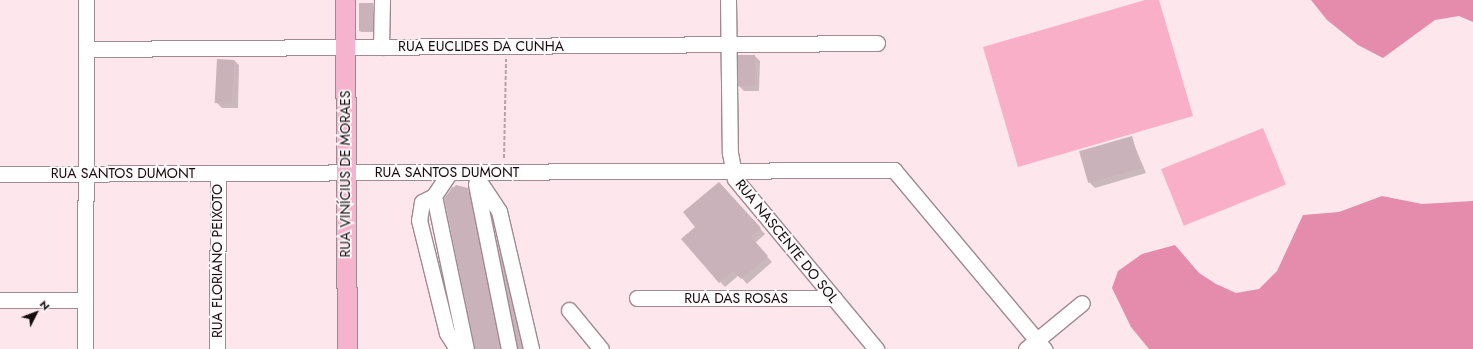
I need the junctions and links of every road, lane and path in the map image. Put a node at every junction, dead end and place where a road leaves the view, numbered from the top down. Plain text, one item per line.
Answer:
1 (86, 0) edge
2 (346, 0) edge
3 (382, 0) edge
4 (728, 0) edge
5 (877, 43) dead end
6 (728, 44) junction
7 (345, 46) junction
8 (506, 46) junction
9 (381, 47) junction
10 (86, 49) junction
11 (733, 170) junction
12 (344, 172) junction
13 (450, 172) junction
14 (473, 172) junction
15 (503, 172) junction
16 (86, 173) junction
17 (218, 173) junction
18 (0, 174) edge
19 (434, 196) junction
20 (637, 298) dead end
21 (834, 298) junction
22 (0, 300) edge
23 (85, 300) junction
24 (1082, 303) dead end
25 (569, 310) dead end
26 (1036, 346) edge
27 (85, 349) edge
28 (217, 349) edge
29 (347, 349) edge
30 (457, 349) edge
31 (466, 349) edge
32 (509, 349) edge
33 (531, 349) edge
34 (601, 349) edge
35 (876, 349) edge

1 - 10 street
2 - 7 main road, RUA VINÍCIUS DE MORAES
3 - 9 street
4 - 6 street, RUA NASCENTE DO SOL
5 - 6 street, RUA EUCLIDES DA CUNHA
6 - 8 street, RUA EUCLIDES DA CUNHA
6 - 11 street, RUA NASCENTE DO SOL
7 - 9 street, RUA EUCLIDES DA CUNHA
7 - 10 street, RUA EUCLIDES DA CUNHA
7 - 12 main road, RUA VINÍCIUS DE MORAES
8 - 9 street, RUA EUCLIDES DA CUNHA
8 - 15 path
10 - 16 street
11 - 15 street, RUA SANTOS DUMONT
11 - 21 street, RUA NASCENTE DO SOL
11 - 26 street, RUA SANTOS DUMONT
12 - 13 street, RUA SANTOS DUMONT
12 - 17 street, RUA SANTOS DUMONT
12 - 29 main road, RUA VINÍCIUS DE MORAES
13 - 14 street, RUA SANTOS DUMONT
13 - 19 street
14 - 15 street, RUA SANTOS DUMONT
14 - 32 street
14 - 33 street
16 - 17 street, RUA SANTOS DUMONT
16 - 18 street, RUA SANTOS DUMONT
16 - 23 street
17 - 28 street, RUA FLORIANO PEIXOTO
19 - 30 street
19 - 31 street
20 - 21 street, RUA DAS ROSAS
21 - 35 street, RUA NASCENTE DO SOL
22 - 23 street
23 - 27 street
24 - 26 street
25 - 34 street

